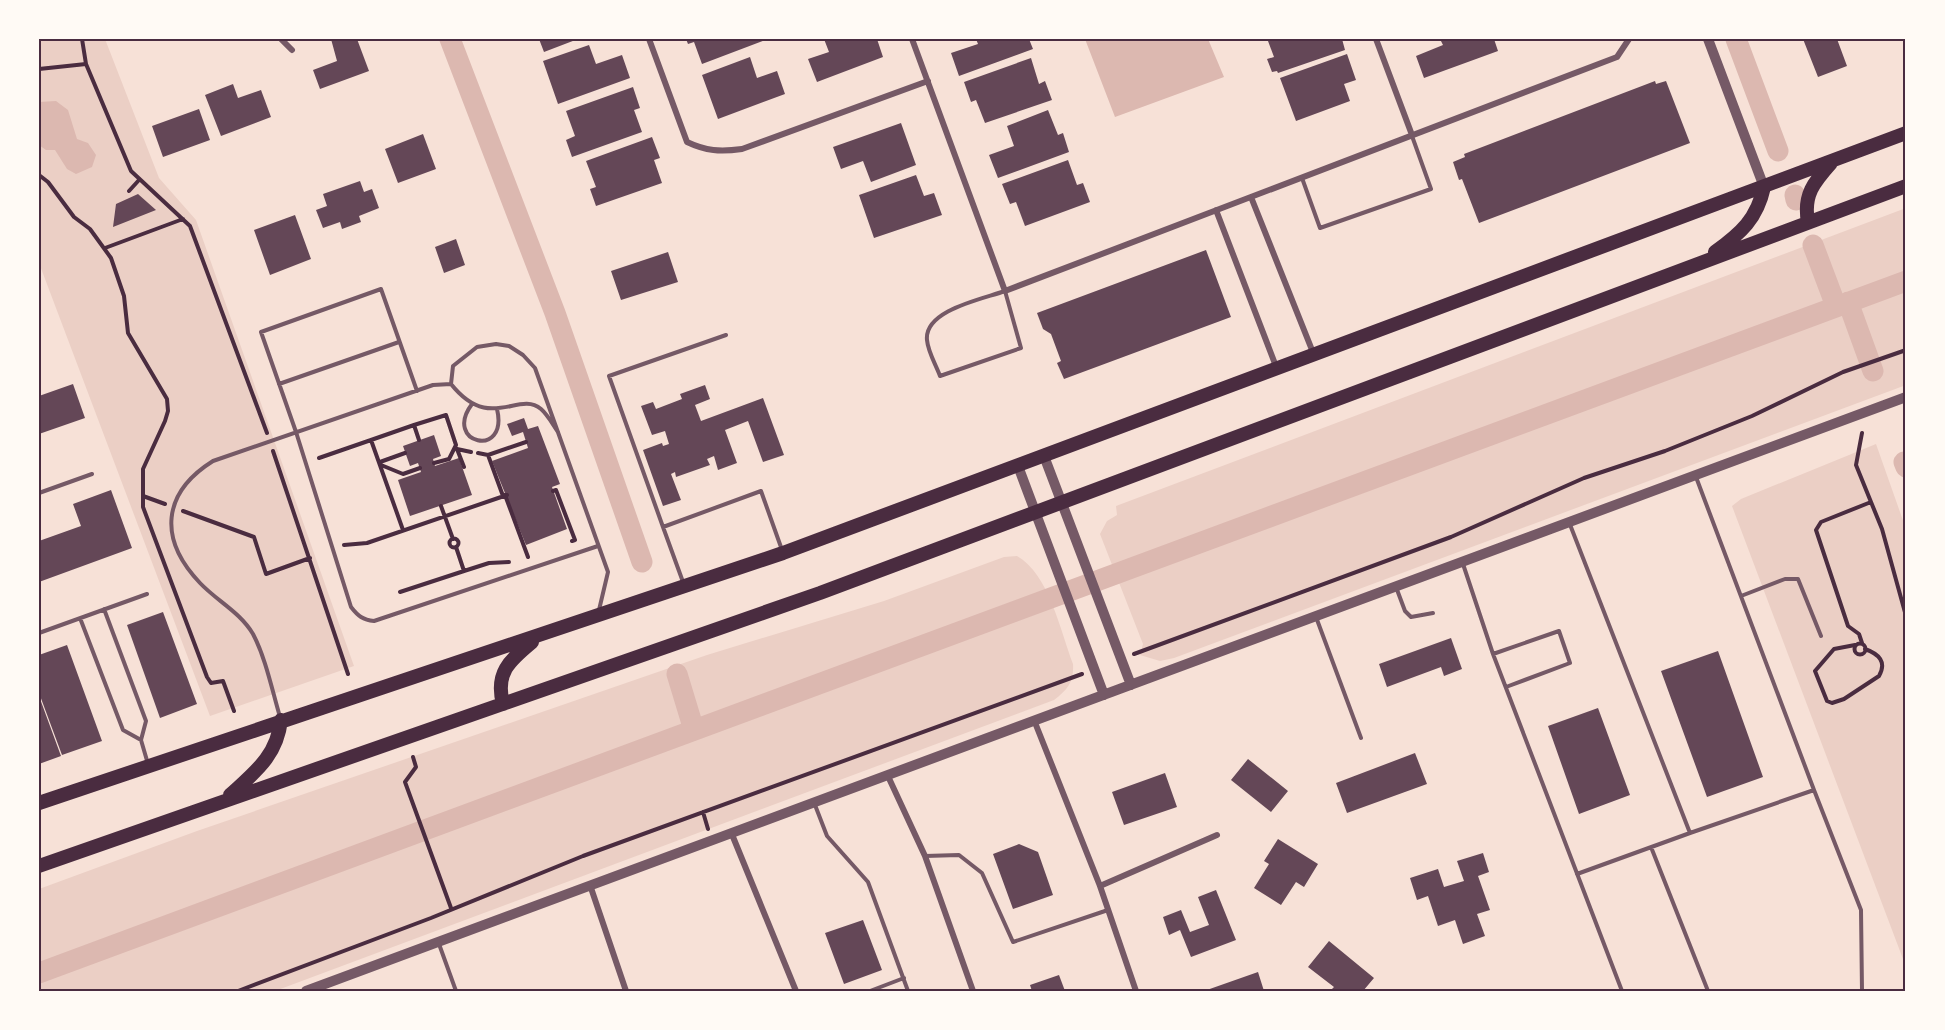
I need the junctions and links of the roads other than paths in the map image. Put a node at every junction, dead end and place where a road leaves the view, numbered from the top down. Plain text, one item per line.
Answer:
1 (281, 39) edge
2 (649, 39) edge
3 (912, 39) edge
4 (1376, 39) edge
5 (1629, 39) edge
6 (1708, 39) edge
7 (292, 50) dead end
8 (928, 81) junction
9 (1906, 133) edge
10 (1412, 135) junction
11 (1835, 159) junction
12 (1302, 178) junction
13 (1906, 186) edge
14 (1764, 187) junction
15 (1251, 197) junction
16 (1216, 210) junction
17 (1808, 222) junction
18 (1702, 262) junction
19 (1005, 291) junction
20 (726, 334) dead end
21 (399, 342) junction
22 (1314, 356) junction
23 (1277, 369) junction
24 (279, 384) junction
25 (452, 384) junction
26 (417, 391) junction
27 (1906, 397) edge
28 (472, 404) junction
29 (497, 410) junction
30 (296, 432) junction
31 (558, 432) junction
32 (1044, 456) junction
33 (1018, 466) junction
34 (92, 474) dead end
35 (1695, 475) junction
36 (39, 493) edge
37 (1062, 502) junction
38 (1036, 513) junction
39 (1569, 521) junction
40 (663, 527) junction
41 (598, 546) junction
42 (783, 553) junction
43 (1462, 562) junction
44 (1396, 586) junction
45 (686, 588) junction
46 (147, 594) dead end
47 (1741, 596) junction
48 (104, 609) junction
49 (1433, 613) dead end
50 (1316, 616) junction
51 (80, 618) junction
52 (597, 618) junction
53 (39, 633) edge
54 (1821, 636) dead end
55 (538, 637) junction
56 (1493, 654) junction
57 (1131, 685) junction
58 (1506, 687) junction
59 (1104, 695) junction
60 (503, 704) junction
61 (280, 720) junction
62 (1034, 720) junction
63 (1361, 738) dead end
64 (141, 740) junction
65 (149, 765) junction
66 (886, 774) junction
67 (1814, 790) junction
68 (225, 800) junction
69 (814, 801) junction
70 (39, 803) edge
71 (731, 831) junction
72 (1690, 833) junction
73 (1217, 835) dead end
74 (1651, 847) junction
75 (926, 856) junction
76 (39, 866) edge
77 (1577, 874) junction
78 (590, 884) junction
79 (1100, 886) junction
80 (1108, 910) junction
81 (438, 941) junction
82 (904, 978) junction
83 (306, 991) edge
84 (456, 991) edge
85 (626, 991) edge
86 (796, 991) edge
87 (870, 991) edge
88 (908, 991) edge
89 (973, 991) edge
90 (1136, 991) edge
91 (1622, 991) edge
92 (1708, 991) edge
93 (1862, 991) edge

1 - 7 street
2 - 8 street
3 - 8 street
4 - 10 street
5 - 10 street
6 - 14 street
8 - 19 street
9 - 11 main road
10 - 12 street
10 - 12 lane
11 - 14 main road
11 - 17 main road
12 - 15 street
13 - 17 main road
14 - 18 main road
14 - 22 main road
15 - 16 street
15 - 22 street
16 - 19 street
16 - 23 street
17 - 18 main road
18 - 37 main road
19 - 19 lane
20 - 40 lane
21 - 24 lane
21 - 24 lane
21 - 26 lane
22 - 23 main road
23 - 32 main road
24 - 30 lane
25 - 26 lane
25 - 28 lane
25 - 31 lane
26 - 30 lane
27 - 35 street
28 - 29 lane
28 - 29 lane
29 - 31 lane
30 - 41 lane
30 - 61 lane
31 - 41 lane
32 - 33 main road
32 - 37 street
33 - 38 street
33 - 42 main road
34 - 36 lane
35 - 39 street
35 - 47 lane
37 - 38 main road
37 - 57 street
38 - 59 street
38 - 60 main road
39 - 43 street
39 - 72 lane
40 - 42 lane
40 - 45 lane
41 - 52 lane
42 - 45 main road
43 - 44 street
43 - 56 lane
44 - 49 lane
44 - 50 street
45 - 52 main road
46 - 48 lane
47 - 54 lane
47 - 67 lane
48 - 51 lane
48 - 64 lane
50 - 57 street
50 - 63 lane
51 - 53 lane
51 - 64 lane
52 - 55 main road
55 - 60 main road
55 - 61 main road
56 - 58 lane
56 - 58 lane
57 - 59 street
58 - 77 lane
59 - 62 street
60 - 68 main road
61 - 65 main road
61 - 68 main road
62 - 66 street
62 - 79 street
64 - 65 lane
65 - 70 main road
66 - 69 street
66 - 75 street
67 - 72 lane
67 - 93 lane
68 - 76 main road
69 - 71 street
69 - 82 lane
71 - 78 street
71 - 86 street
72 - 74 lane
73 - 79 street
74 - 77 lane
74 - 92 lane
75 - 80 lane
75 - 89 street
77 - 91 lane
78 - 81 street
78 - 85 street
79 - 80 street
80 - 90 street
81 - 83 street
81 - 84 lane
82 - 87 lane
82 - 88 lane

